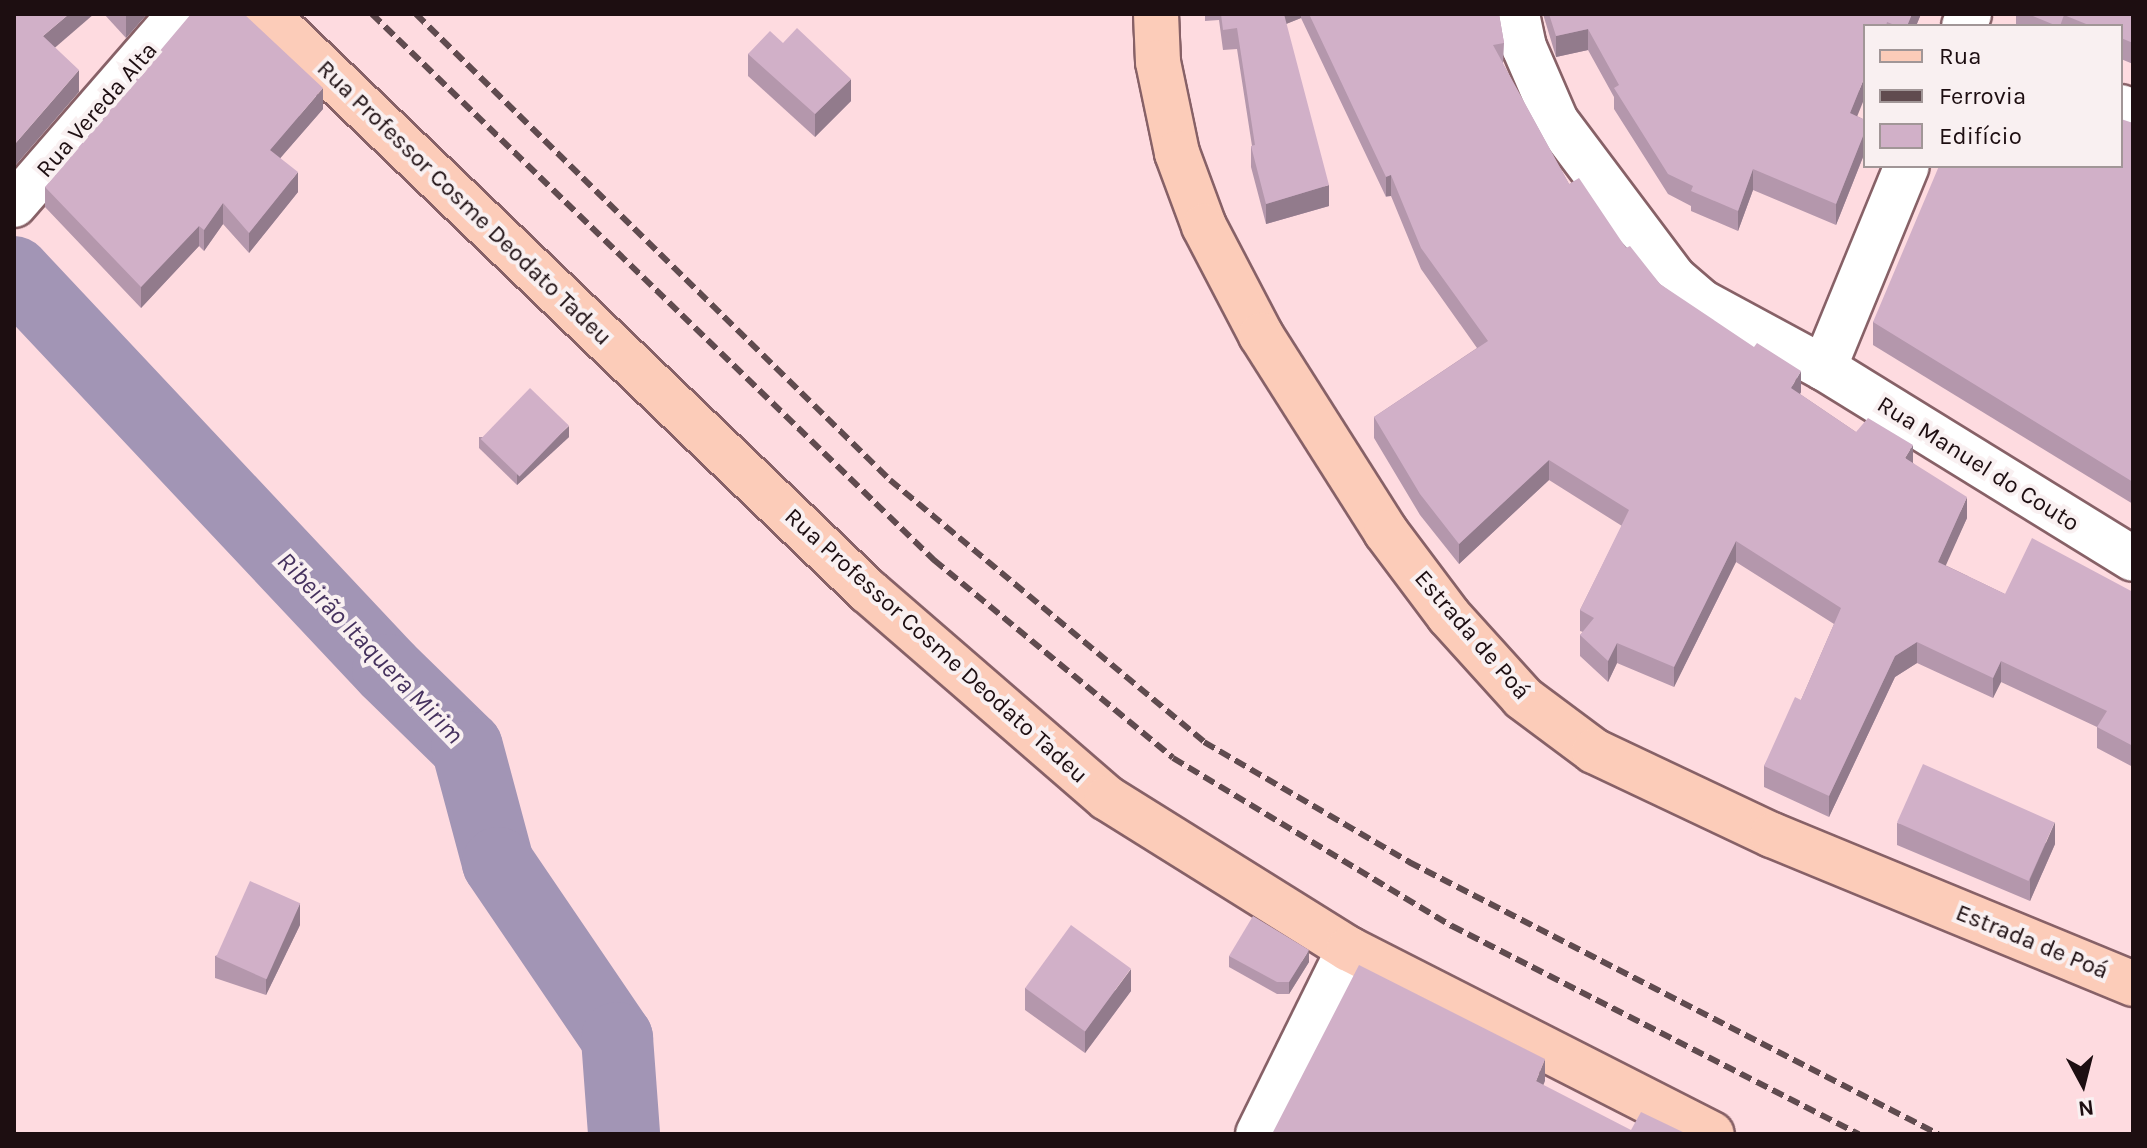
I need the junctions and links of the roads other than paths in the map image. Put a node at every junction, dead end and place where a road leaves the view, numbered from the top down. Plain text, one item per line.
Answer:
1 (180, 14) edge
2 (266, 14) edge
3 (1156, 14) edge
4 (1517, 14) edge
5 (1906, 168) edge
6 (16, 203) edge
7 (1824, 368) junction
8 (2133, 559) edge
9 (1349, 949) junction
10 (2133, 984) edge
11 (1258, 1134) edge
12 (1712, 1134) edge

1 - 6 street, Rua Vereda Alta
2 - 9 main road, Rua Professor Cosme Deodato Tadeu
3 - 10 main road, Estrada de Poá
4 - 7 street, Rua Manuel do Couto
5 - 7 street
7 - 8 street, Rua Manuel do Couto
9 - 11 street
9 - 12 main road, Rua Professor Cosme Deodato Tadeu

